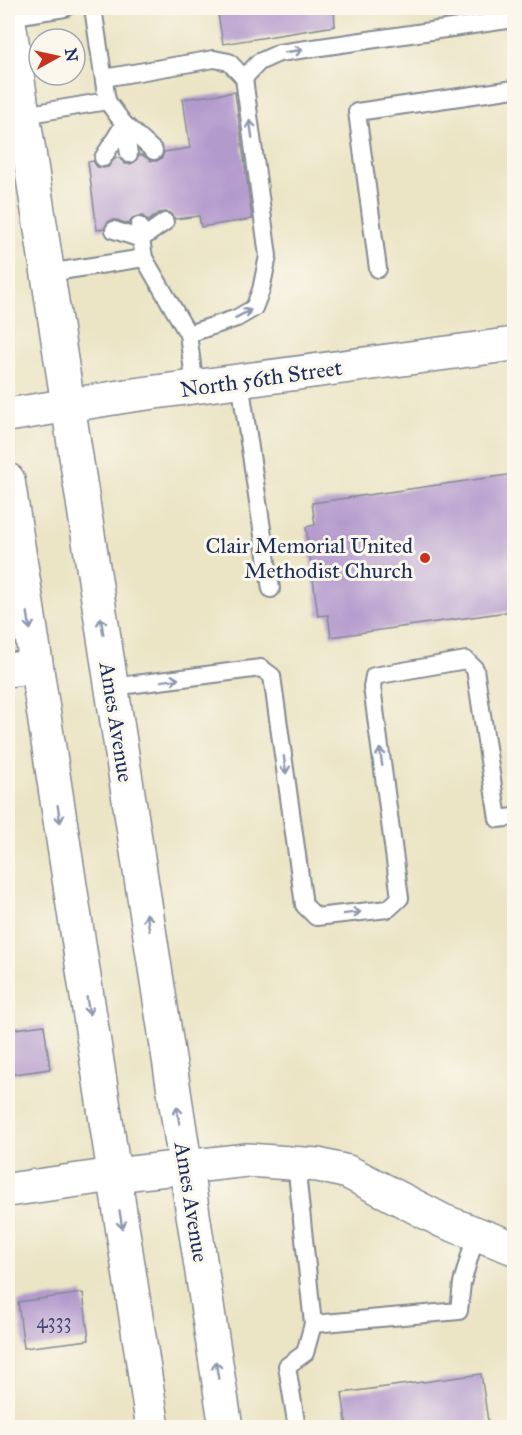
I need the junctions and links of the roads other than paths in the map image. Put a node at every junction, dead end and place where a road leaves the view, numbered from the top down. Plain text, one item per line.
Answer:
1 (65, 8) edge
2 (93, 8) edge
3 (8, 16) edge
4 (514, 19) edge
5 (104, 78) junction
6 (244, 78) junction
7 (514, 89) edge
8 (107, 101) junction
9 (24, 115) junction
10 (124, 124) junction
11 (154, 151) dead end
12 (129, 154) dead end
13 (103, 158) dead end
14 (165, 222) dead end
15 (114, 230) dead end
16 (140, 232) junction
17 (144, 258) junction
18 (378, 268) dead end
19 (48, 273) junction
20 (188, 334) junction
21 (514, 344) edge
22 (240, 381) junction
23 (195, 387) junction
24 (68, 405) junction
25 (8, 415) edge
26 (8, 480) edge
27 (271, 589) dead end
28 (22, 668) edge
29 (112, 687) junction
30 (514, 817) edge
31 (296, 1163) junction
32 (186, 1167) junction
33 (114, 1175) junction
34 (8, 1190) edge
35 (476, 1234) junction
36 (514, 1248) edge
37 (314, 1324) junction
38 (153, 1428) edge
39 (226, 1428) edge
40 (297, 1428) edge

1 - 3 lane
2 - 5 lane
3 - 9 main road, Ames Avenue
6 -> 4 lane
5 - 6 lane
5 - 8 lane
20 -> 6 lane
7 - 18 lane
8 - 9 lane
8 - 10 lane
9 - 19 main road, Ames Avenue
10 - 11 lane
10 - 12 lane
10 - 13 lane
14 - 16 lane
15 - 16 lane
16 - 17 lane
17 - 19 lane
17 - 20 lane
19 - 24 main road, Ames Avenue
20 - 23 lane
21 - 22 main road, North 56th Street
22 - 23 main road, North 56th Street
22 - 27 lane
23 - 24 main road, North 56th Street
24 - 25 main road, North 56th Street
29 -> 24 main road, Ames Avenue
26 -> 28 main road
28 -> 33 main road
29 -> 30 lane
32 -> 29 main road, Ames Avenue
31 - 32 main road
31 - 35 main road
31 - 37 lane
32 - 33 main road
39 -> 32 main road, Ames Avenue
33 - 34 main road
33 -> 38 main road
35 - 36 main road
35 - 37 lane
37 - 40 lane

